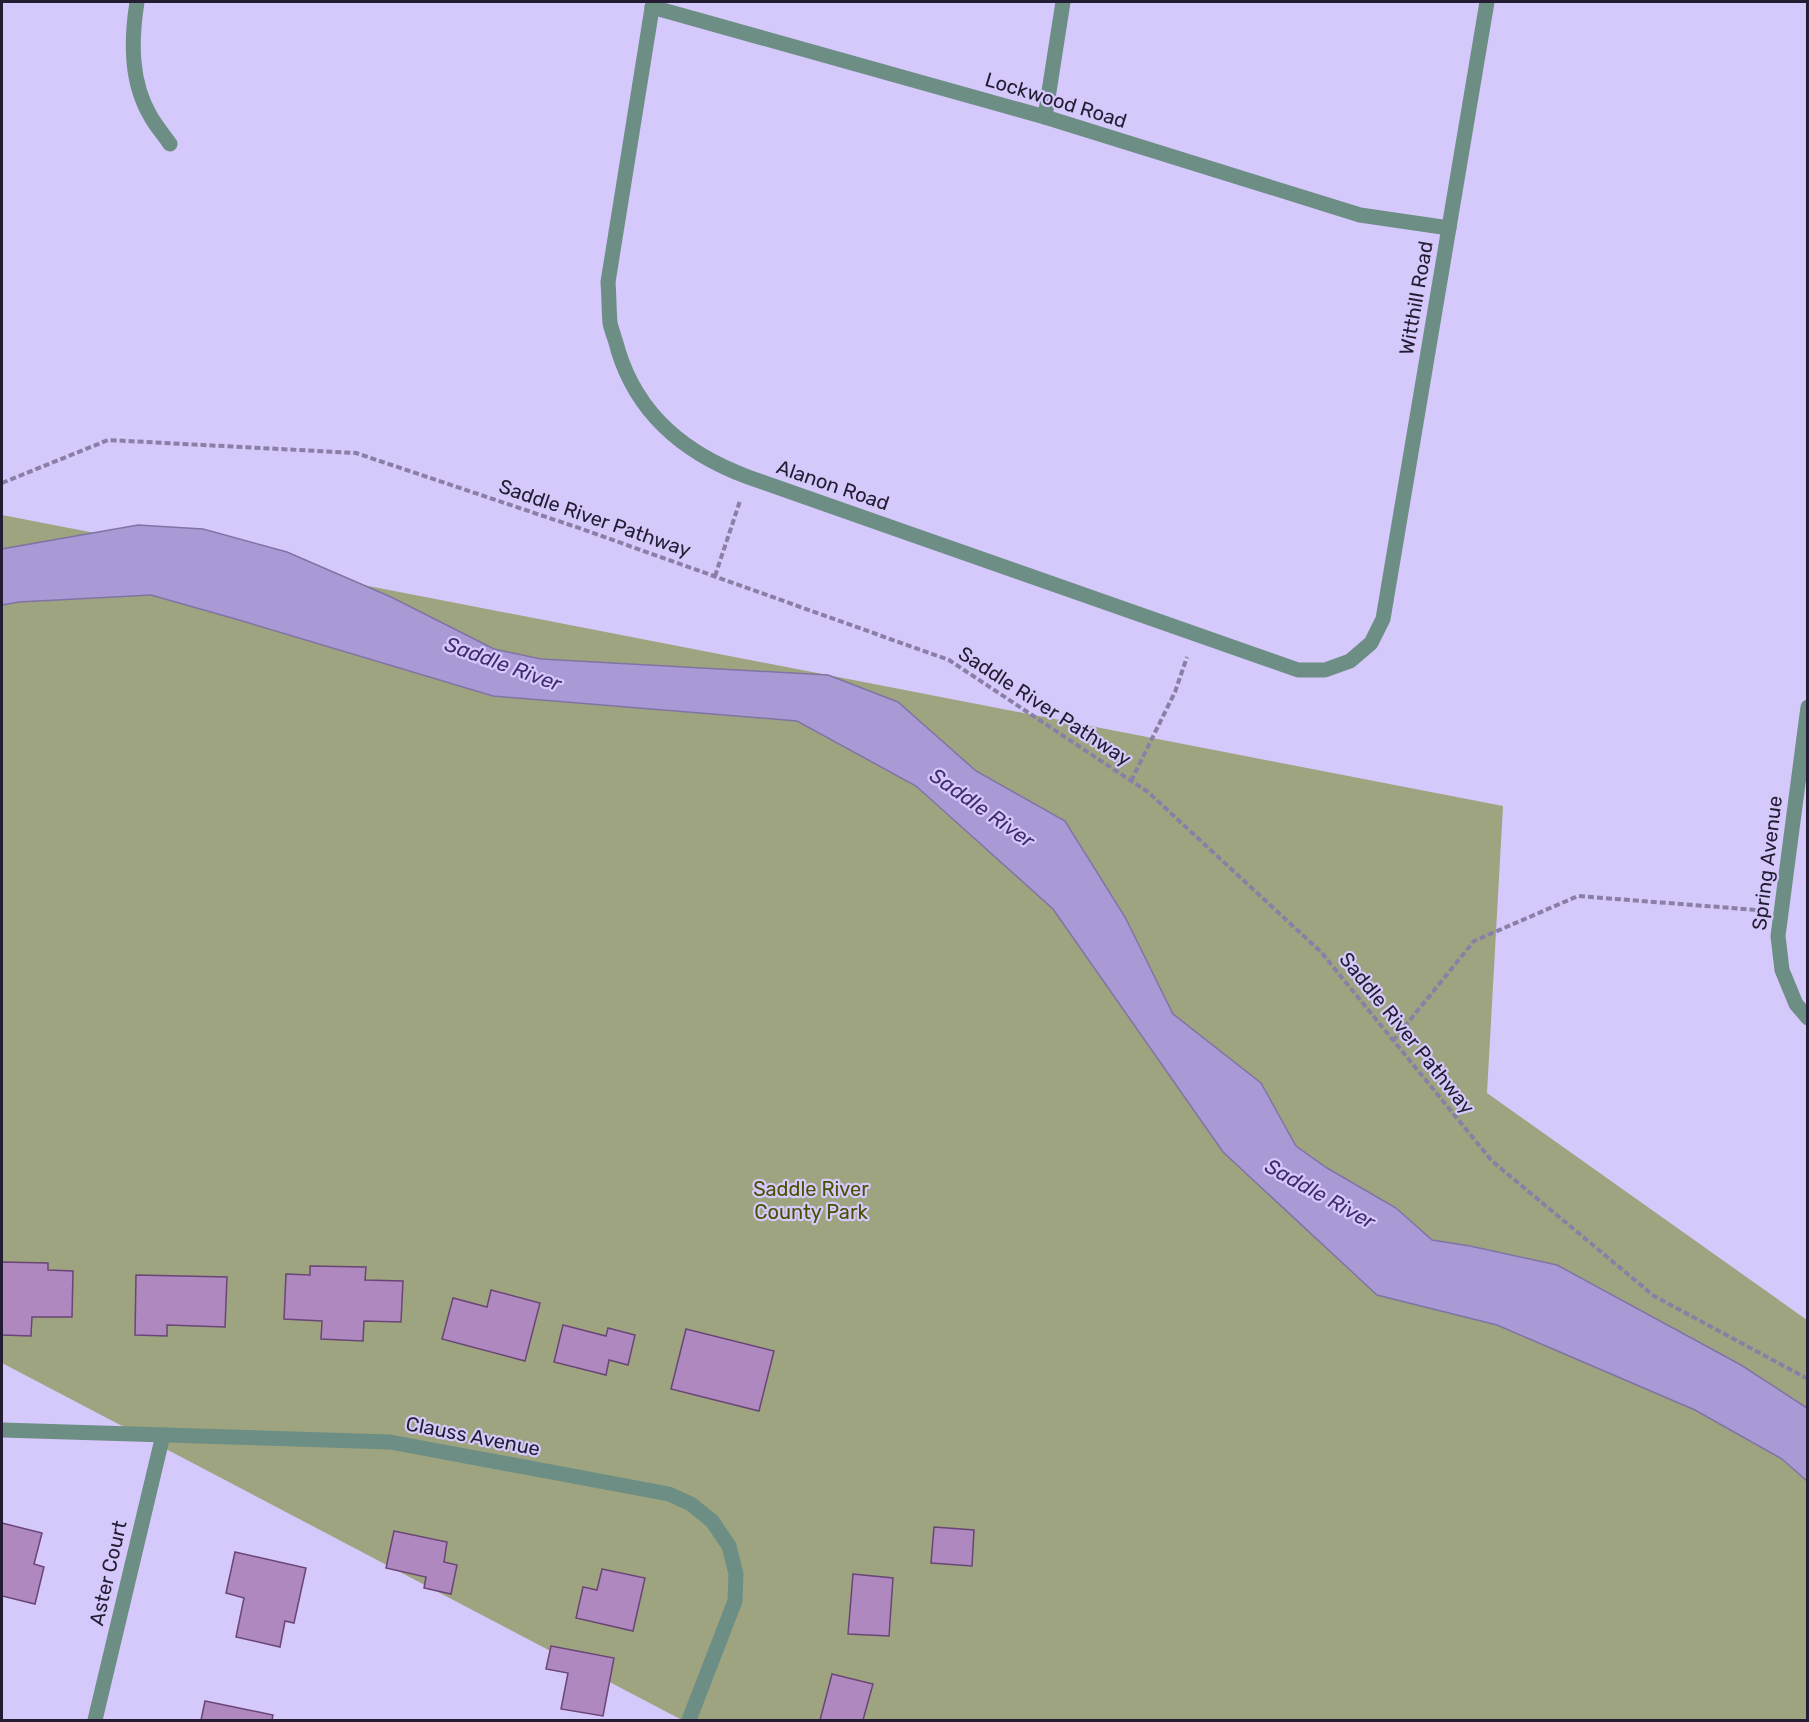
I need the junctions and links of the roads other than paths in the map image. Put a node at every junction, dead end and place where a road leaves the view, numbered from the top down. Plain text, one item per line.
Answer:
1 (137, 2) edge
2 (1063, 2) edge
3 (1487, 2) edge
4 (652, 4) edge
5 (1044, 117) junction
6 (170, 144) dead end
7 (1449, 228) junction
8 (1387, 603) joint
9 (1808, 707) edge
10 (1808, 1018) edge
11 (2, 1430) edge
12 (163, 1435) junction
13 (94, 1720) edge
14 (689, 1720) edge

1 - 6 street
2 - 5 street
3 - 7 street, Witthill Road
4 - 5 street, Lockwood Road
4 - 8 street, Alanon Road
5 - 7 street, Lockwood Road
7 - 8 street, Witthill Road
9 - 10 street, Spring Avenue
11 - 12 street, Clauss Avenue
12 - 13 street, Aster Court
12 - 14 street, Clauss Avenue

